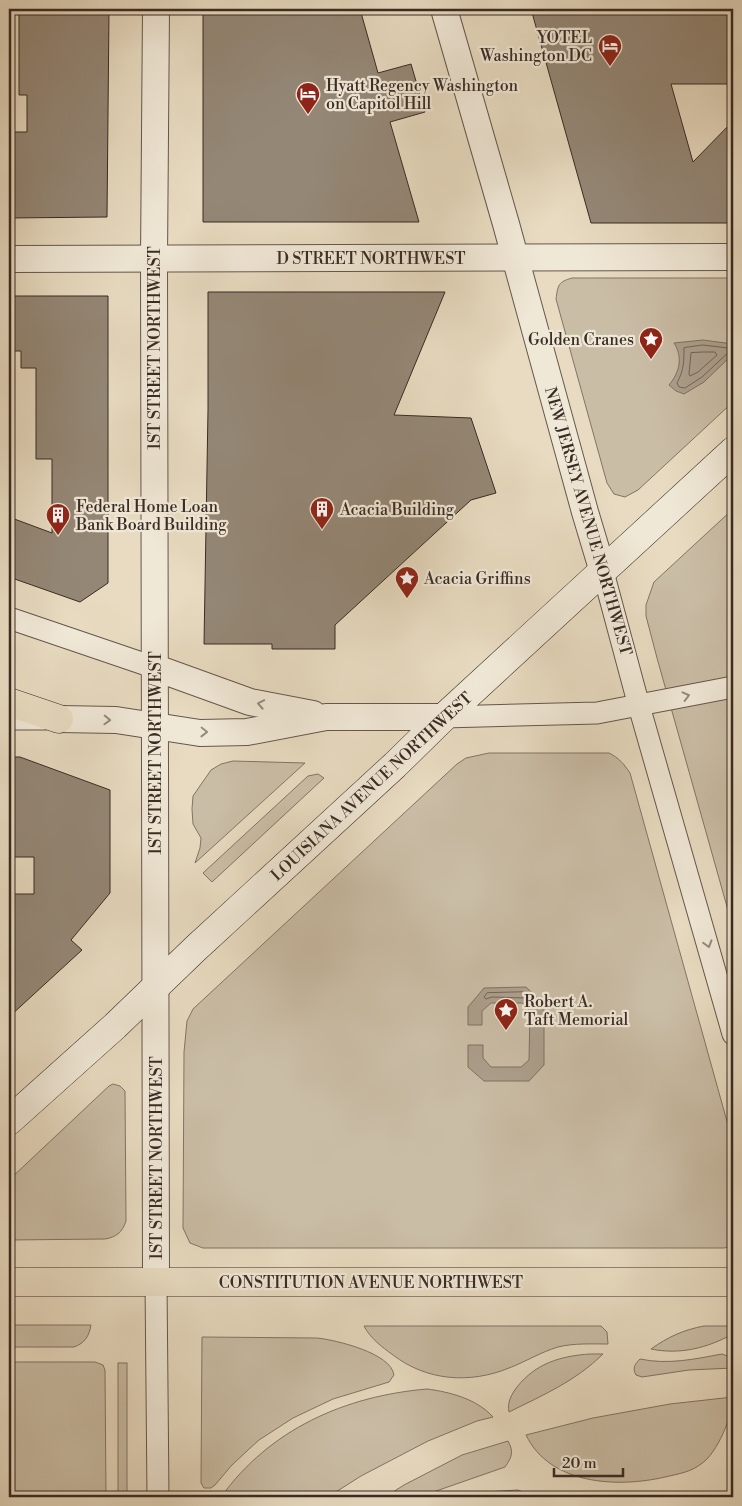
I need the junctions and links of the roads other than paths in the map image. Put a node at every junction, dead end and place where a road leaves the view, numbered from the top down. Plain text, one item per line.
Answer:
1 (156, 9) edge
2 (444, 9) edge
3 (733, 257) edge
4 (516, 258) junction
5 (9, 259) edge
6 (154, 259) junction
7 (733, 452) edge
8 (603, 572) junction
9 (9, 618) edge
10 (156, 668) junction
11 (733, 687) edge
12 (9, 702) edge
13 (639, 706) junction
14 (326, 717) junction
15 (444, 717) junction
16 (9, 719) edge
17 (59, 719) junction
18 (156, 726) junction
19 (156, 987) junction
20 (733, 1034) edge
21 (9, 1121) edge
22 (9, 1282) edge
23 (156, 1282) junction
24 (733, 1282) edge
25 (158, 1497) edge

1 - 6 street, 1ST STREET NORTHWEST
2 - 4 street, NEW JERSEY AVENUE NORTHWEST
3 - 4 street, D STREET NORTHWEST
4 - 6 street, D STREET NORTHWEST
4 - 8 street, NEW JERSEY AVENUE NORTHWEST
5 - 6 street, D STREET NORTHWEST
6 - 10 street, 1ST STREET NORTHWEST
7 - 8 main road, LOUISIANA AVENUE NORTHWEST
8 - 13 street, NEW JERSEY AVENUE NORTHWEST
8 - 15 main road, LOUISIANA AVENUE NORTHWEST
9 - 10 street
14 -> 10 street
10 - 18 street, 1ST STREET NORTHWEST
13 -> 11 street
12 - 17 main road
13 - 15 street
13 -> 20 street, NEW JERSEY AVENUE NORTHWEST
14 - 15 street
18 -> 14 street
15 - 19 main road, LOUISIANA AVENUE NORTHWEST
16 - 17 street
17 -> 18 street
18 - 19 street, 1ST STREET NORTHWEST
19 - 21 main road, LOUISIANA AVENUE NORTHWEST
19 - 23 street, 1ST STREET NORTHWEST
22 - 23 main road, CONSTITUTION AVENUE NORTHWEST
23 - 24 main road, CONSTITUTION AVENUE NORTHWEST
23 - 25 street, 1ST STREET NORTHWEST

